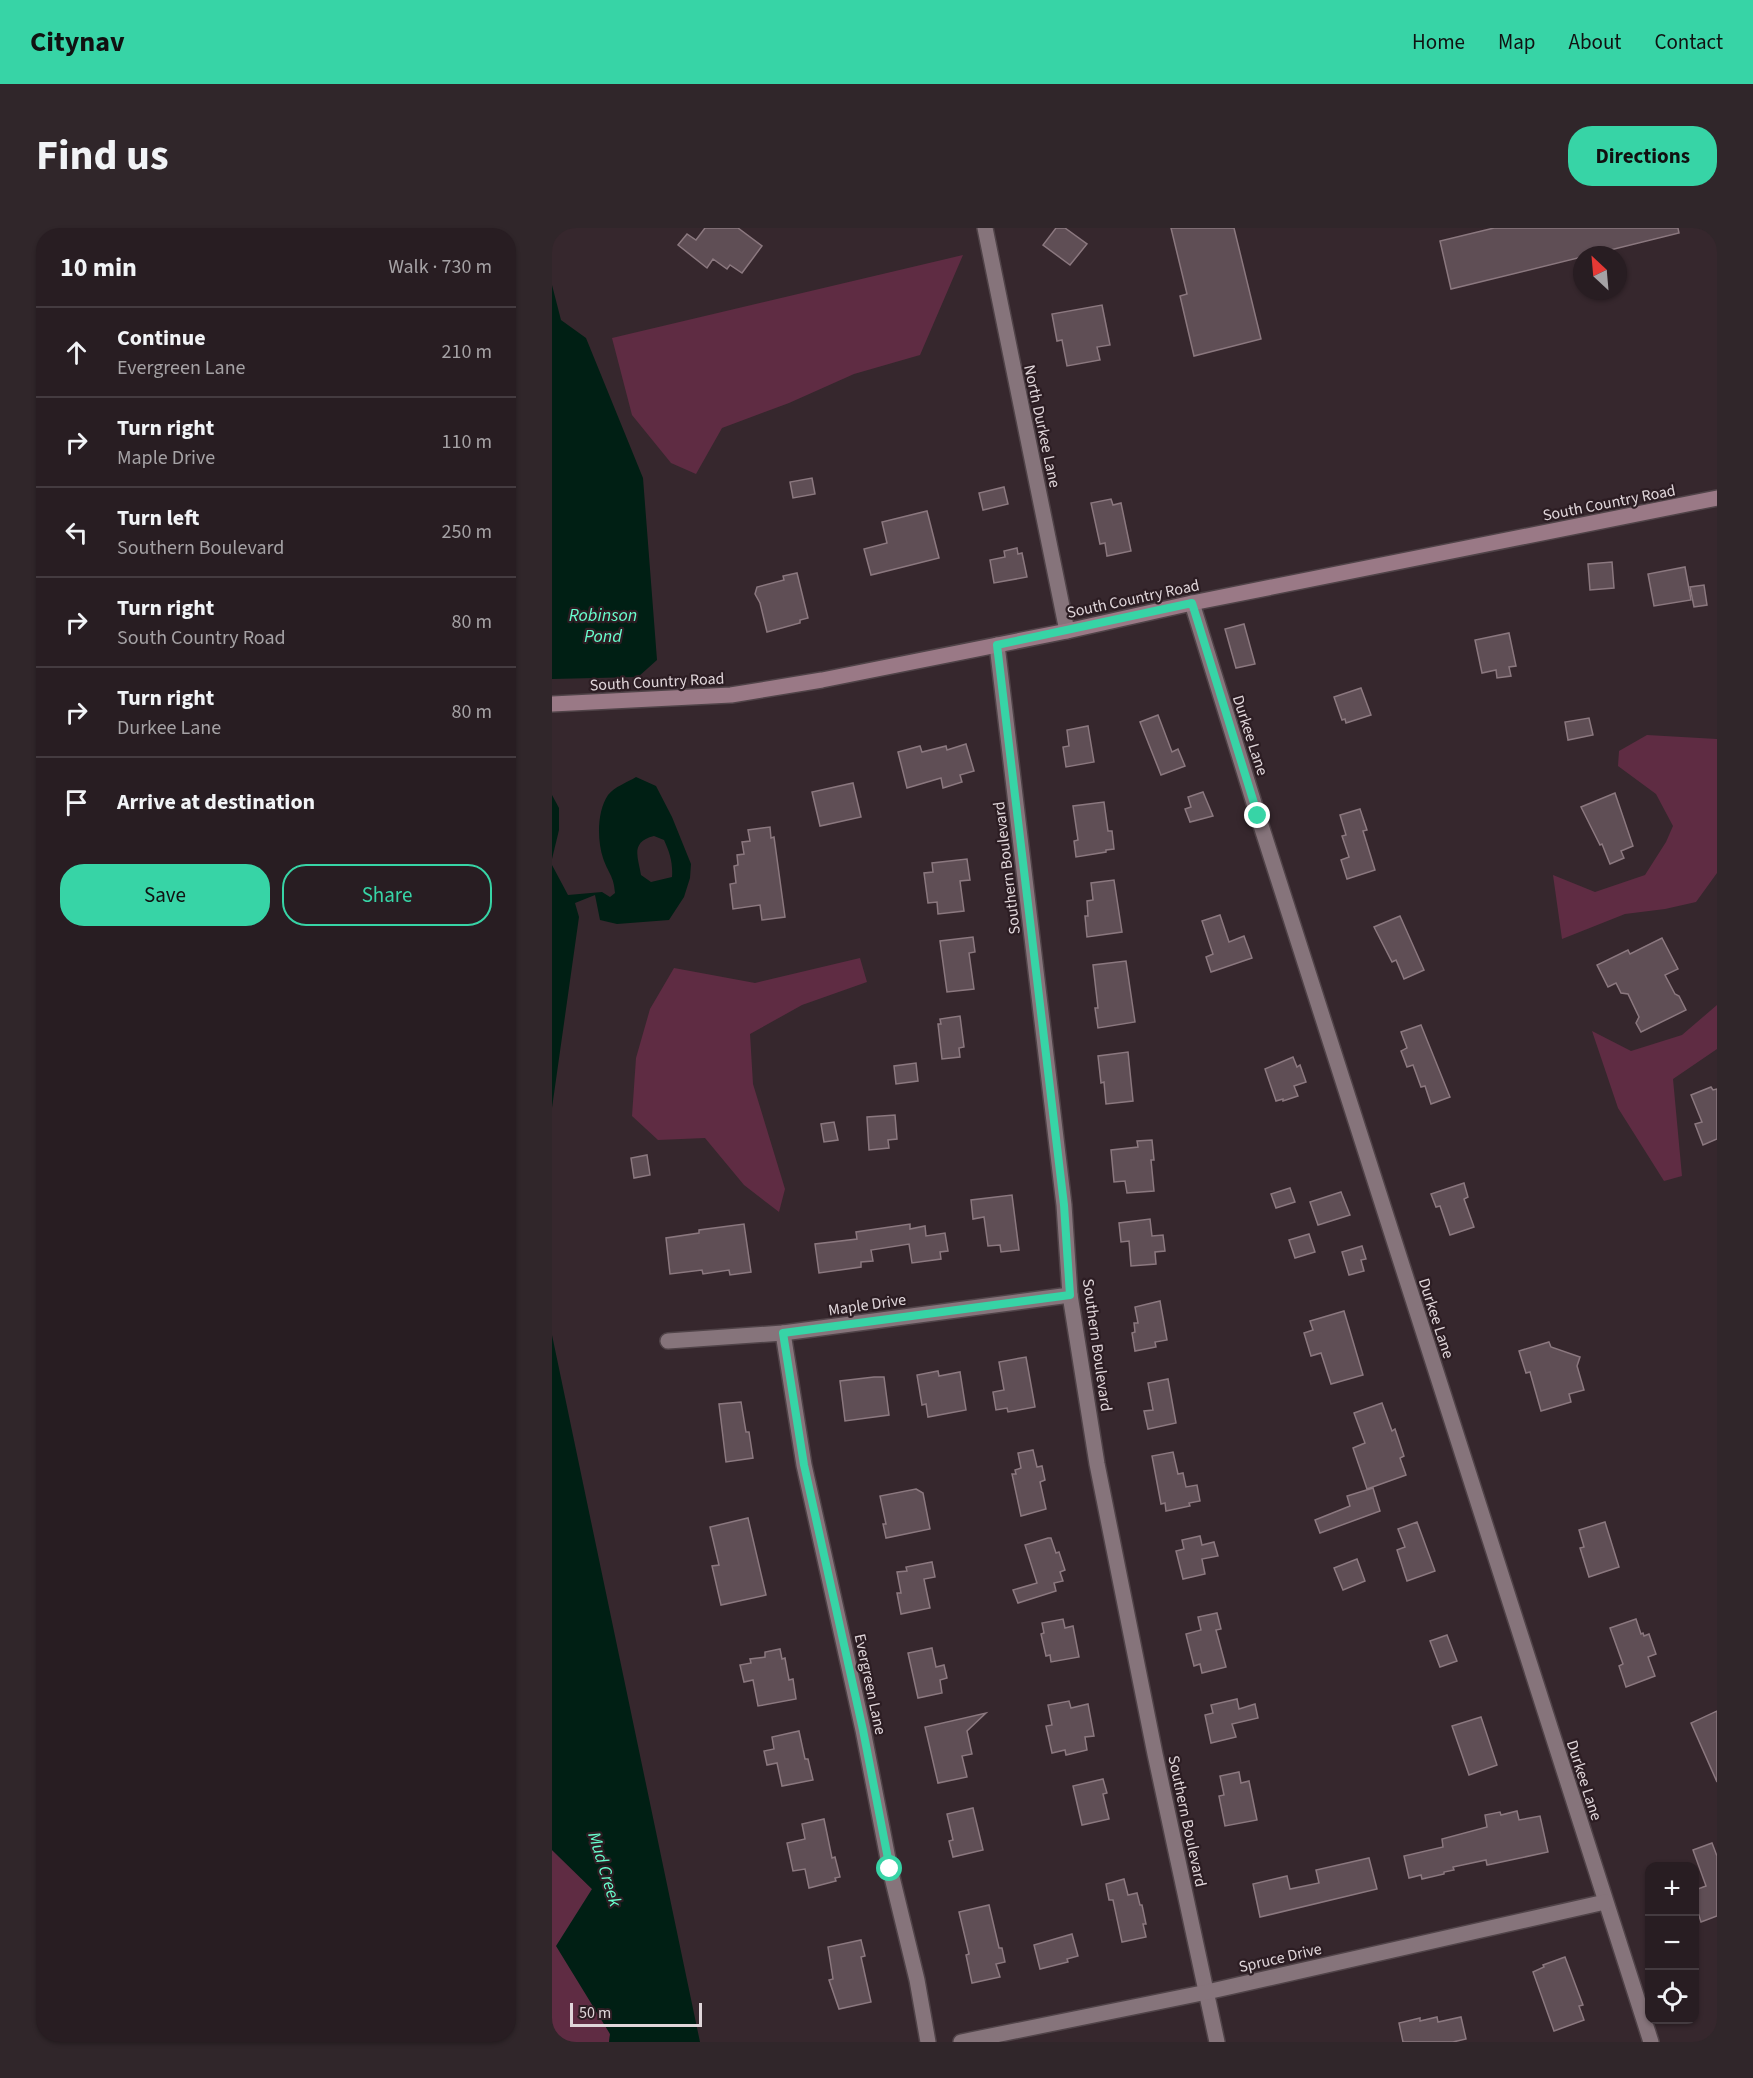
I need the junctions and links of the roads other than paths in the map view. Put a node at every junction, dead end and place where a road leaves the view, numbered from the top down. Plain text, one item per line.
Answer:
1 (985, 228) edge
2 (1717, 498) edge
3 (1192, 603) junction
4 (1067, 631) junction
5 (997, 645) junction
6 (552, 704) edge
7 (1070, 1295) junction
8 (783, 1333) junction
9 (668, 1341) dead end
10 (1605, 1902) junction
11 (1207, 1992) junction
12 (928, 2042) edge
13 (961, 2042) edge
14 (1217, 2042) edge
15 (1651, 2042) edge

1 - 4 street, North Durkee Lane
2 - 3 main road, South Country Road
3 - 4 main road, South Country Road
3 - 10 street, Durkee Lane
4 - 5 main road, South Country Road
5 - 6 main road, South Country Road
5 - 7 street, Southern Boulevard
7 - 8 street, Maple Drive
7 - 11 street, Southern Boulevard
8 - 9 street, Maple Drive
8 - 12 street, Evergreen Lane
10 - 11 street, Spruce Drive
10 - 15 street, Durkee Lane
11 - 13 street, Spruce Drive
11 - 14 street, Southern Boulevard

